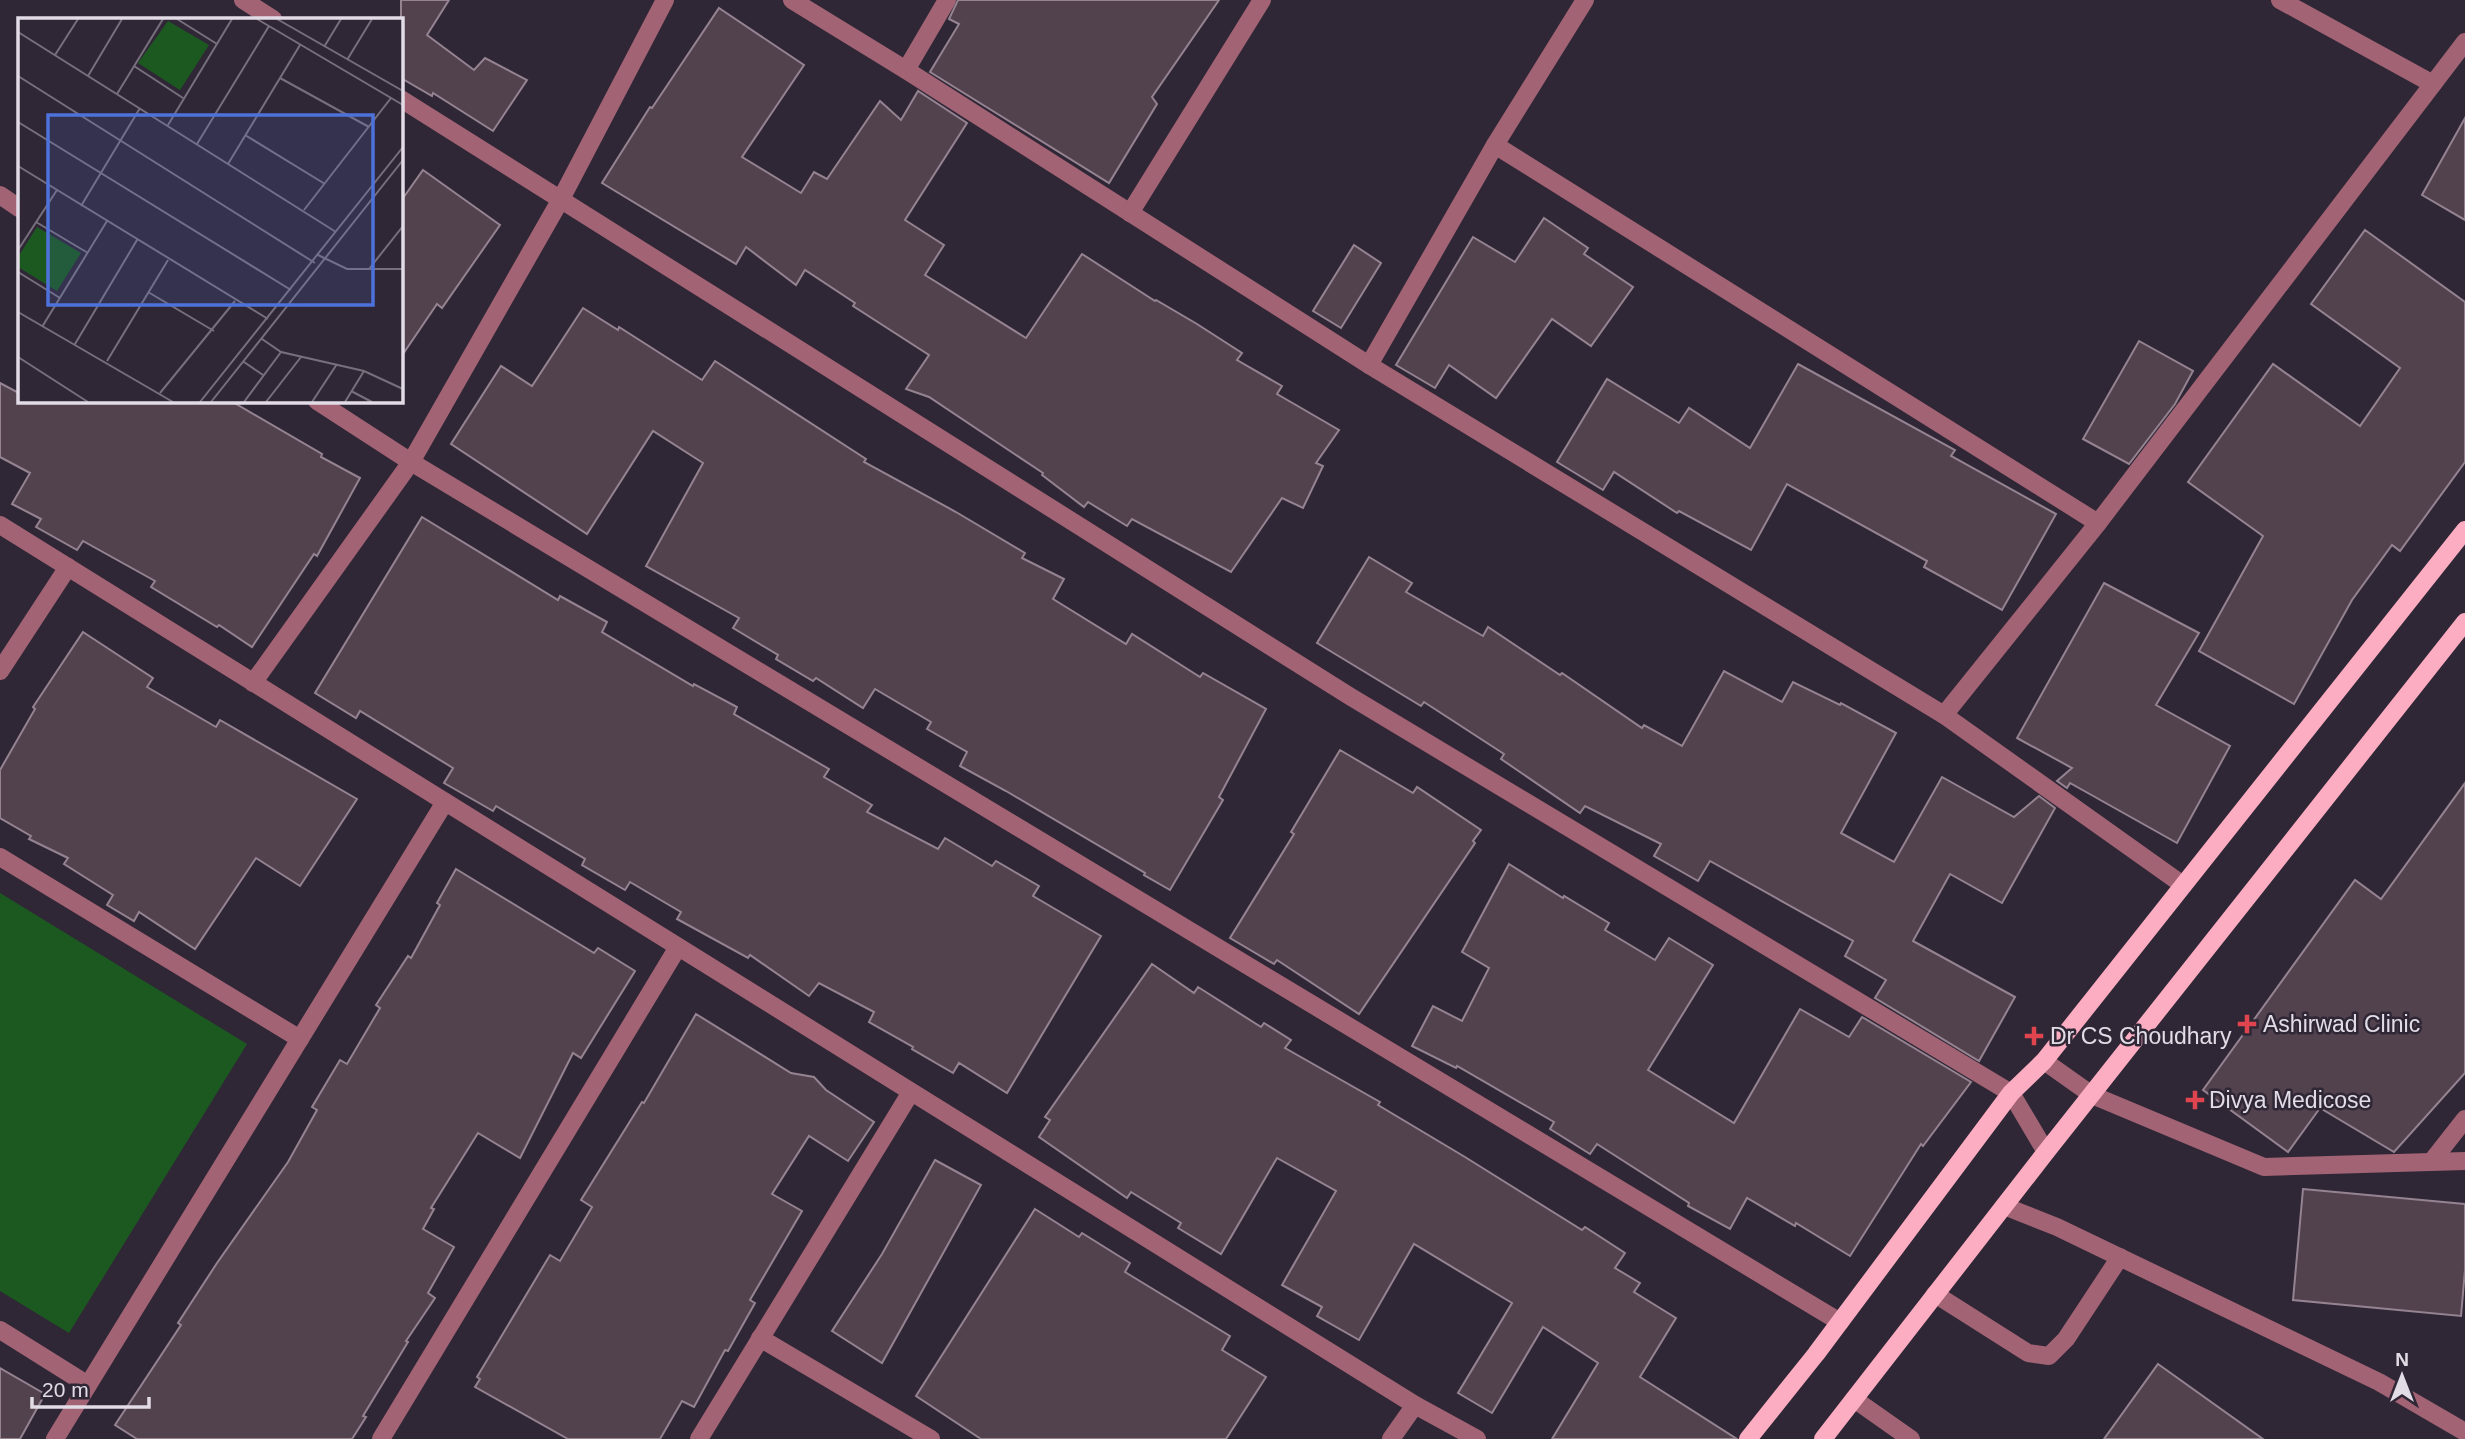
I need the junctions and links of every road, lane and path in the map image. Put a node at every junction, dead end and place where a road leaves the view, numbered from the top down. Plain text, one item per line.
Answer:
1 (243, 0) edge
2 (665, 0) edge
3 (792, 0) edge
4 (947, 0) edge
5 (1262, 0) edge
6 (1585, 0) edge
7 (2280, 0) edge
8 (272, 18) edge
9 (2465, 42) edge
10 (906, 70) junction
11 (2433, 84) junction
12 (402, 100) edge
13 (1495, 145) junction
14 (0, 195) edge
15 (561, 199) junction
16 (18, 207) edge
17 (1130, 213) junction
18 (1369, 365) junction
19 (319, 402) edge
20 (411, 462) junction
21 (2098, 523) junction
22 (0, 525) edge
23 (2465, 530) edge
24 (68, 567) junction
25 (2465, 622) edge
26 (0, 671) edge
27 (253, 683) junction
28 (1944, 715) junction
29 (445, 803) junction
30 (0, 857) edge
31 (2183, 885) junction
32 (678, 947) junction
33 (300, 1039) junction
34 (2045, 1061) junction
35 (911, 1092) junction
36 (2011, 1093) junction
37 (2092, 1095) junction
38 (2465, 1119) edge
39 (2046, 1152) junction
40 (2432, 1161) junction
41 (2465, 1161) edge
42 (2004, 1206) junction
43 (2120, 1257) junction
44 (1935, 1294) junction
45 (1840, 1322) junction
46 (0, 1330) edge
47 (760, 1338) junction
48 (88, 1385) junction
49 (1854, 1399) junction
50 (1415, 1405) junction
51 (2465, 1432) edge
52 (55, 1439) edge
53 (381, 1439) edge
54 (699, 1439) edge
55 (931, 1439) edge
56 (1391, 1439) edge
57 (1478, 1439) edge
58 (1748, 1439) edge
59 (1823, 1439) edge
60 (1911, 1439) edge

1 - 8 street
2 - 15 street
3 - 10 street
4 - 10 street
5 - 17 street
6 - 13 street
7 - 11 street
9 - 11 street
10 - 17 street
11 - 21 street
12 - 15 street
13 - 18 street
13 - 21 street
14 - 16 street
15 - 20 street
15 - 36 street
17 - 18 street
18 - 28 street
19 - 20 street
20 - 27 street
20 - 45 street
21 - 28 street
22 - 24 street
23 - 31 main road
24 - 26 street
24 - 27 street
25 - 37 main road
27 - 29 street
28 - 31 street
29 - 32 street
29 - 33 street
30 - 33 street
31 - 34 main road
32 - 35 street
32 - 53 street
33 - 48 street
34 - 36 main road
34 - 37 street
35 - 47 street
35 - 50 street
36 - 39 street
36 - 45 main road
37 - 39 main road
37 - 40 street
38 - 40 street
39 - 42 main road
40 - 41 street
42 - 43 street
42 - 44 main road
43 - 44 street
43 - 51 street
44 - 49 main road
45 - 58 main road
46 - 48 street
47 - 54 street
47 - 55 street
48 - 52 street
49 - 59 main road
49 - 60 street
50 - 56 street
50 - 57 street

